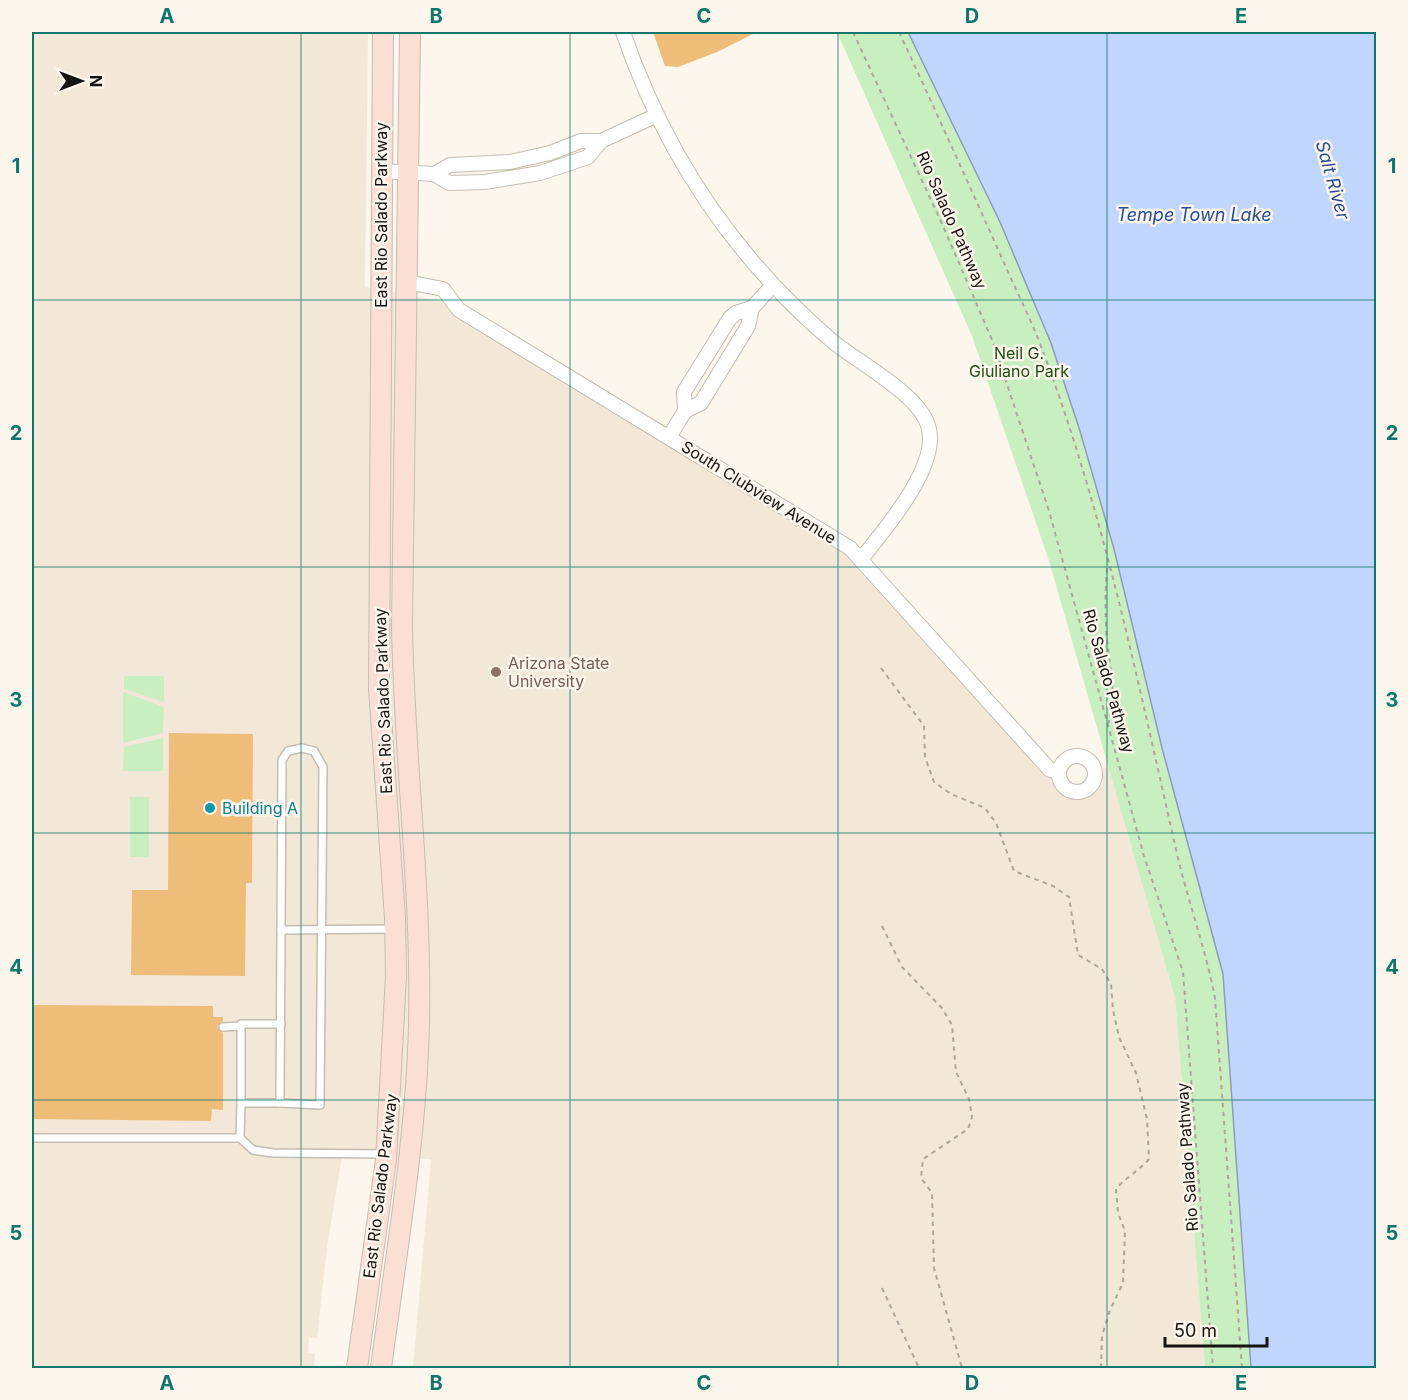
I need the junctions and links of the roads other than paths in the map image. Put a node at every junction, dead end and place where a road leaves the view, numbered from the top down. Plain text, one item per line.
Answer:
1 (383, 32) edge
2 (410, 32) edge
3 (623, 32) edge
4 (655, 116) junction
5 (381, 171) junction
6 (409, 173) junction
7 (407, 282) junction
8 (772, 286) junction
9 (752, 308) junction
10 (685, 411) junction
11 (669, 437) junction
12 (862, 558) junction
13 (1059, 772) dead end
14 (395, 929) junction
15 (280, 930) junction
16 (322, 930) junction
17 (281, 1023) junction
18 (223, 1026) dead end
19 (242, 1026) junction
20 (241, 1103) junction
21 (280, 1103) junction
22 (32, 1138) edge
23 (240, 1138) junction
24 (387, 1154) junction
25 (357, 1368) edge
26 (381, 1368) edge

1 - 5 main road, East Rio Salado Parkway
2 - 6 main road, East Rio Salado Parkway
3 - 4 street
4 - 6 street
4 - 8 street
5 - 6 street
5 - 14 main road, East Rio Salado Parkway
6 - 7 main road, East Rio Salado Parkway
7 - 11 street, South Clubview Avenue
7 - 26 main road, East Rio Salado Parkway
8 - 9 street
8 - 12 street
9 - 10 street
9 - 10 street
10 - 11 street
11 - 12 street, South Clubview Avenue
12 - 13 street, South Clubview Avenue
14 - 16 lane
14 - 24 main road, East Rio Salado Parkway
15 - 16 lane
15 - 16 lane
15 - 17 lane
16 - 21 lane
17 - 19 lane
17 - 21 lane
18 - 19 lane
19 - 20 lane
20 - 21 lane
20 - 23 lane
22 - 23 lane
23 - 24 lane
24 - 25 main road, East Rio Salado Parkway

